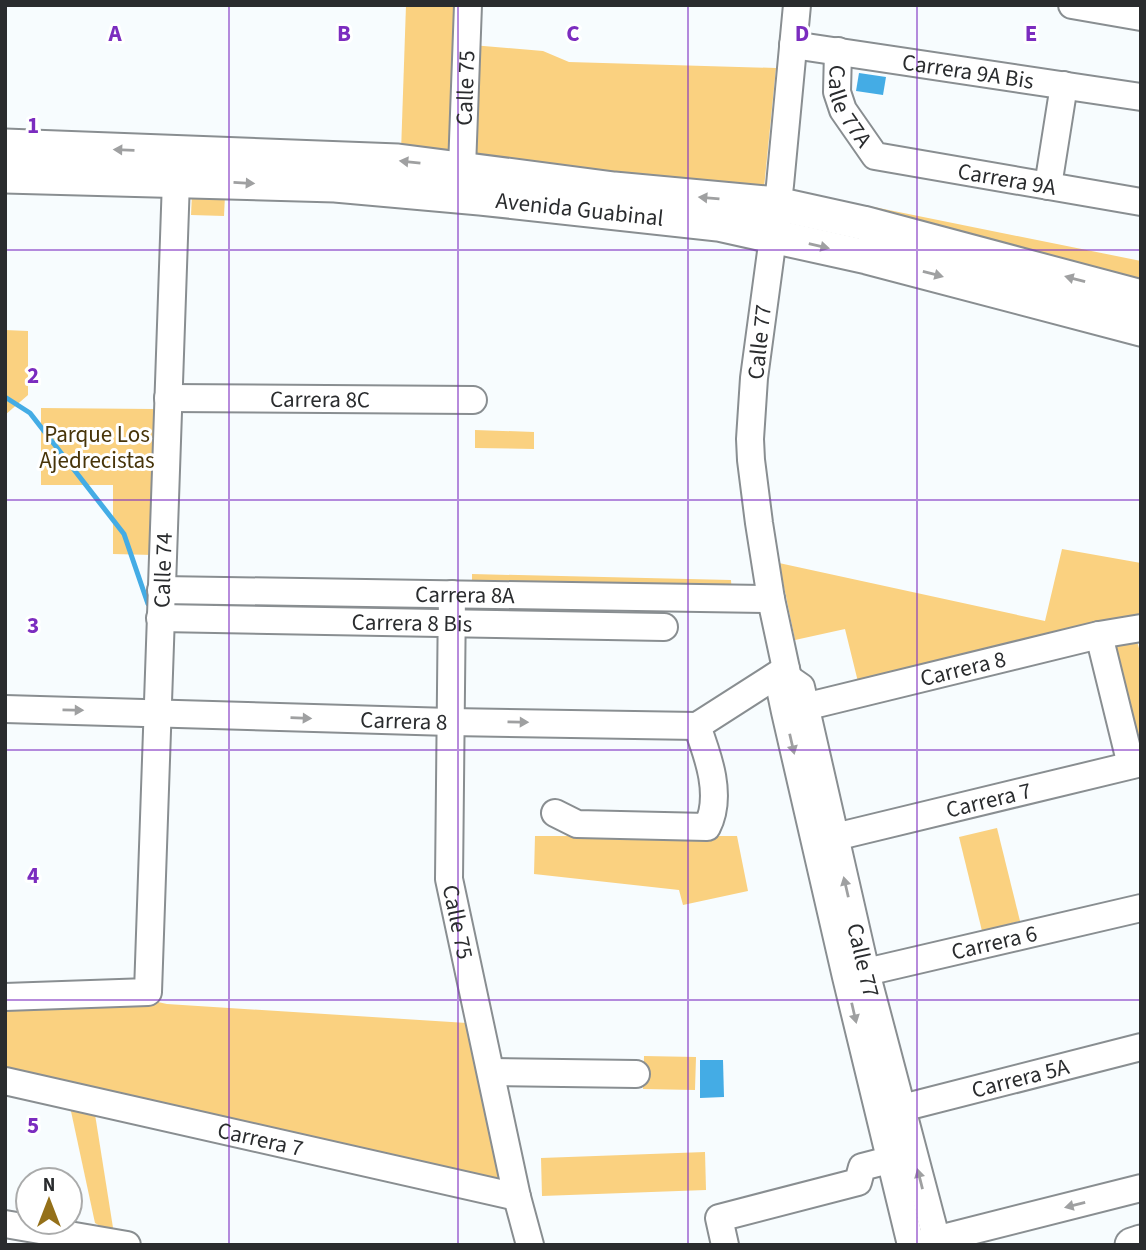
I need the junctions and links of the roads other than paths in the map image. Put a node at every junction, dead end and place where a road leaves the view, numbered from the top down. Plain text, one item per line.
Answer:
1 (468, 5) edge
2 (797, 5) edge
3 (1072, 5) edge
4 (1141, 17) edge
5 (793, 45) junction
6 (838, 51) junction
7 (1064, 85) junction
8 (1141, 97) edge
9 (5, 146) edge
10 (875, 156) joint
11 (184, 166) junction
12 (462, 168) junction
13 (5, 176) edge
14 (1048, 186) junction
15 (1141, 202) edge
16 (774, 219) junction
17 (1141, 297) edge
18 (1141, 329) edge
19 (168, 398) junction
20 (473, 400) dead end
21 (161, 590) junction
22 (452, 594) junction
23 (771, 598) junction
24 (160, 618) junction
25 (451, 623) junction
26 (664, 627) dead end
27 (1141, 628) edge
28 (1099, 635) junction
29 (787, 673) junction
30 (5, 709) edge
31 (795, 710) junction
32 (157, 714) junction
33 (450, 722) junction
34 (697, 726) junction
35 (1136, 764) edge
36 (555, 813) dead end
37 (835, 837) junction
38 (1141, 908) edge
39 (856, 974) junction
40 (5, 997) edge
41 (1141, 1047) edge
42 (491, 1072) junction
43 (636, 1074) dead end
44 (5, 1081) edge
45 (902, 1108) junction
46 (890, 1160) junction
47 (1141, 1188) edge
48 (517, 1197) junction
49 (5, 1224) edge
50 (1141, 1242) edge
51 (925, 1244) edge
52 (127, 1245) edge
53 (530, 1245) edge
54 (725, 1245) edge
55 (1132, 1245) edge

1 - 12 street, Calle 75
2 - 5 street, Calle 77
3 - 4 street
5 - 6 street, Carrera 9A Bis
5 - 16 street, Calle 77
6 - 7 street, Carrera 9A Bis
6 - 10 street, Calle 77A
7 - 8 street, Carrera 9A Bis
7 - 14 street
11 -> 9 main road, Avenida Guabinal
10 - 14 street, Carrera 9A
12 -> 11 main road, Avenida Guabinal
11 - 13 main road, Avenida Guabinal
11 -> 16 main road, Avenida Guabinal
11 - 19 street, Calle 74
16 -> 12 main road, Avenida Guabinal
14 - 15 street, Carrera 9A
17 -> 16 main road, Avenida Guabinal
16 -> 18 main road, Avenida Guabinal
16 - 23 street, Calle 77
19 - 20 street, Carrera 8C
19 - 21 street, Calle 74
21 - 22 street, Carrera 8A
21 - 24 street, Calle 74
22 - 23 street, Carrera 8A
22 - 25 street, Calle 75
23 - 29 street, Calle 77
24 - 25 street, Carrera 8 Bis
24 - 32 street, Calle 74
25 - 26 street, Carrera 8 Bis
25 - 33 street, Calle 75
27 - 28 street, Carrera 8
28 - 31 street, Carrera 8
28 - 35 street
29 - 31 street, Calle 77
29 - 34 street
30 -> 32 street, Carrera 8
31 - 37 street, Calle 77
31 -> 39 street, Calle 77
32 -> 33 street, Carrera 8
32 - 40 street, Calle 74
33 -> 34 street, Carrera 8
33 - 42 street, Calle 75
34 - 36 street
35 - 37 street, Carrera 7
39 -> 37 street, Calle 77
38 - 39 street, Carrera 6
39 - 45 street, Calle 77
39 -> 46 street, Calle 77
41 - 45 street, Carrera 5A
42 - 43 street
42 - 48 street, Calle 75
44 - 48 street, Carrera 7
51 -> 45 street, Calle 77
46 - 51 street, Calle 77
46 - 54 street
47 -> 51 street
48 - 53 street, Calle 75
49 - 52 street
50 - 55 main road

